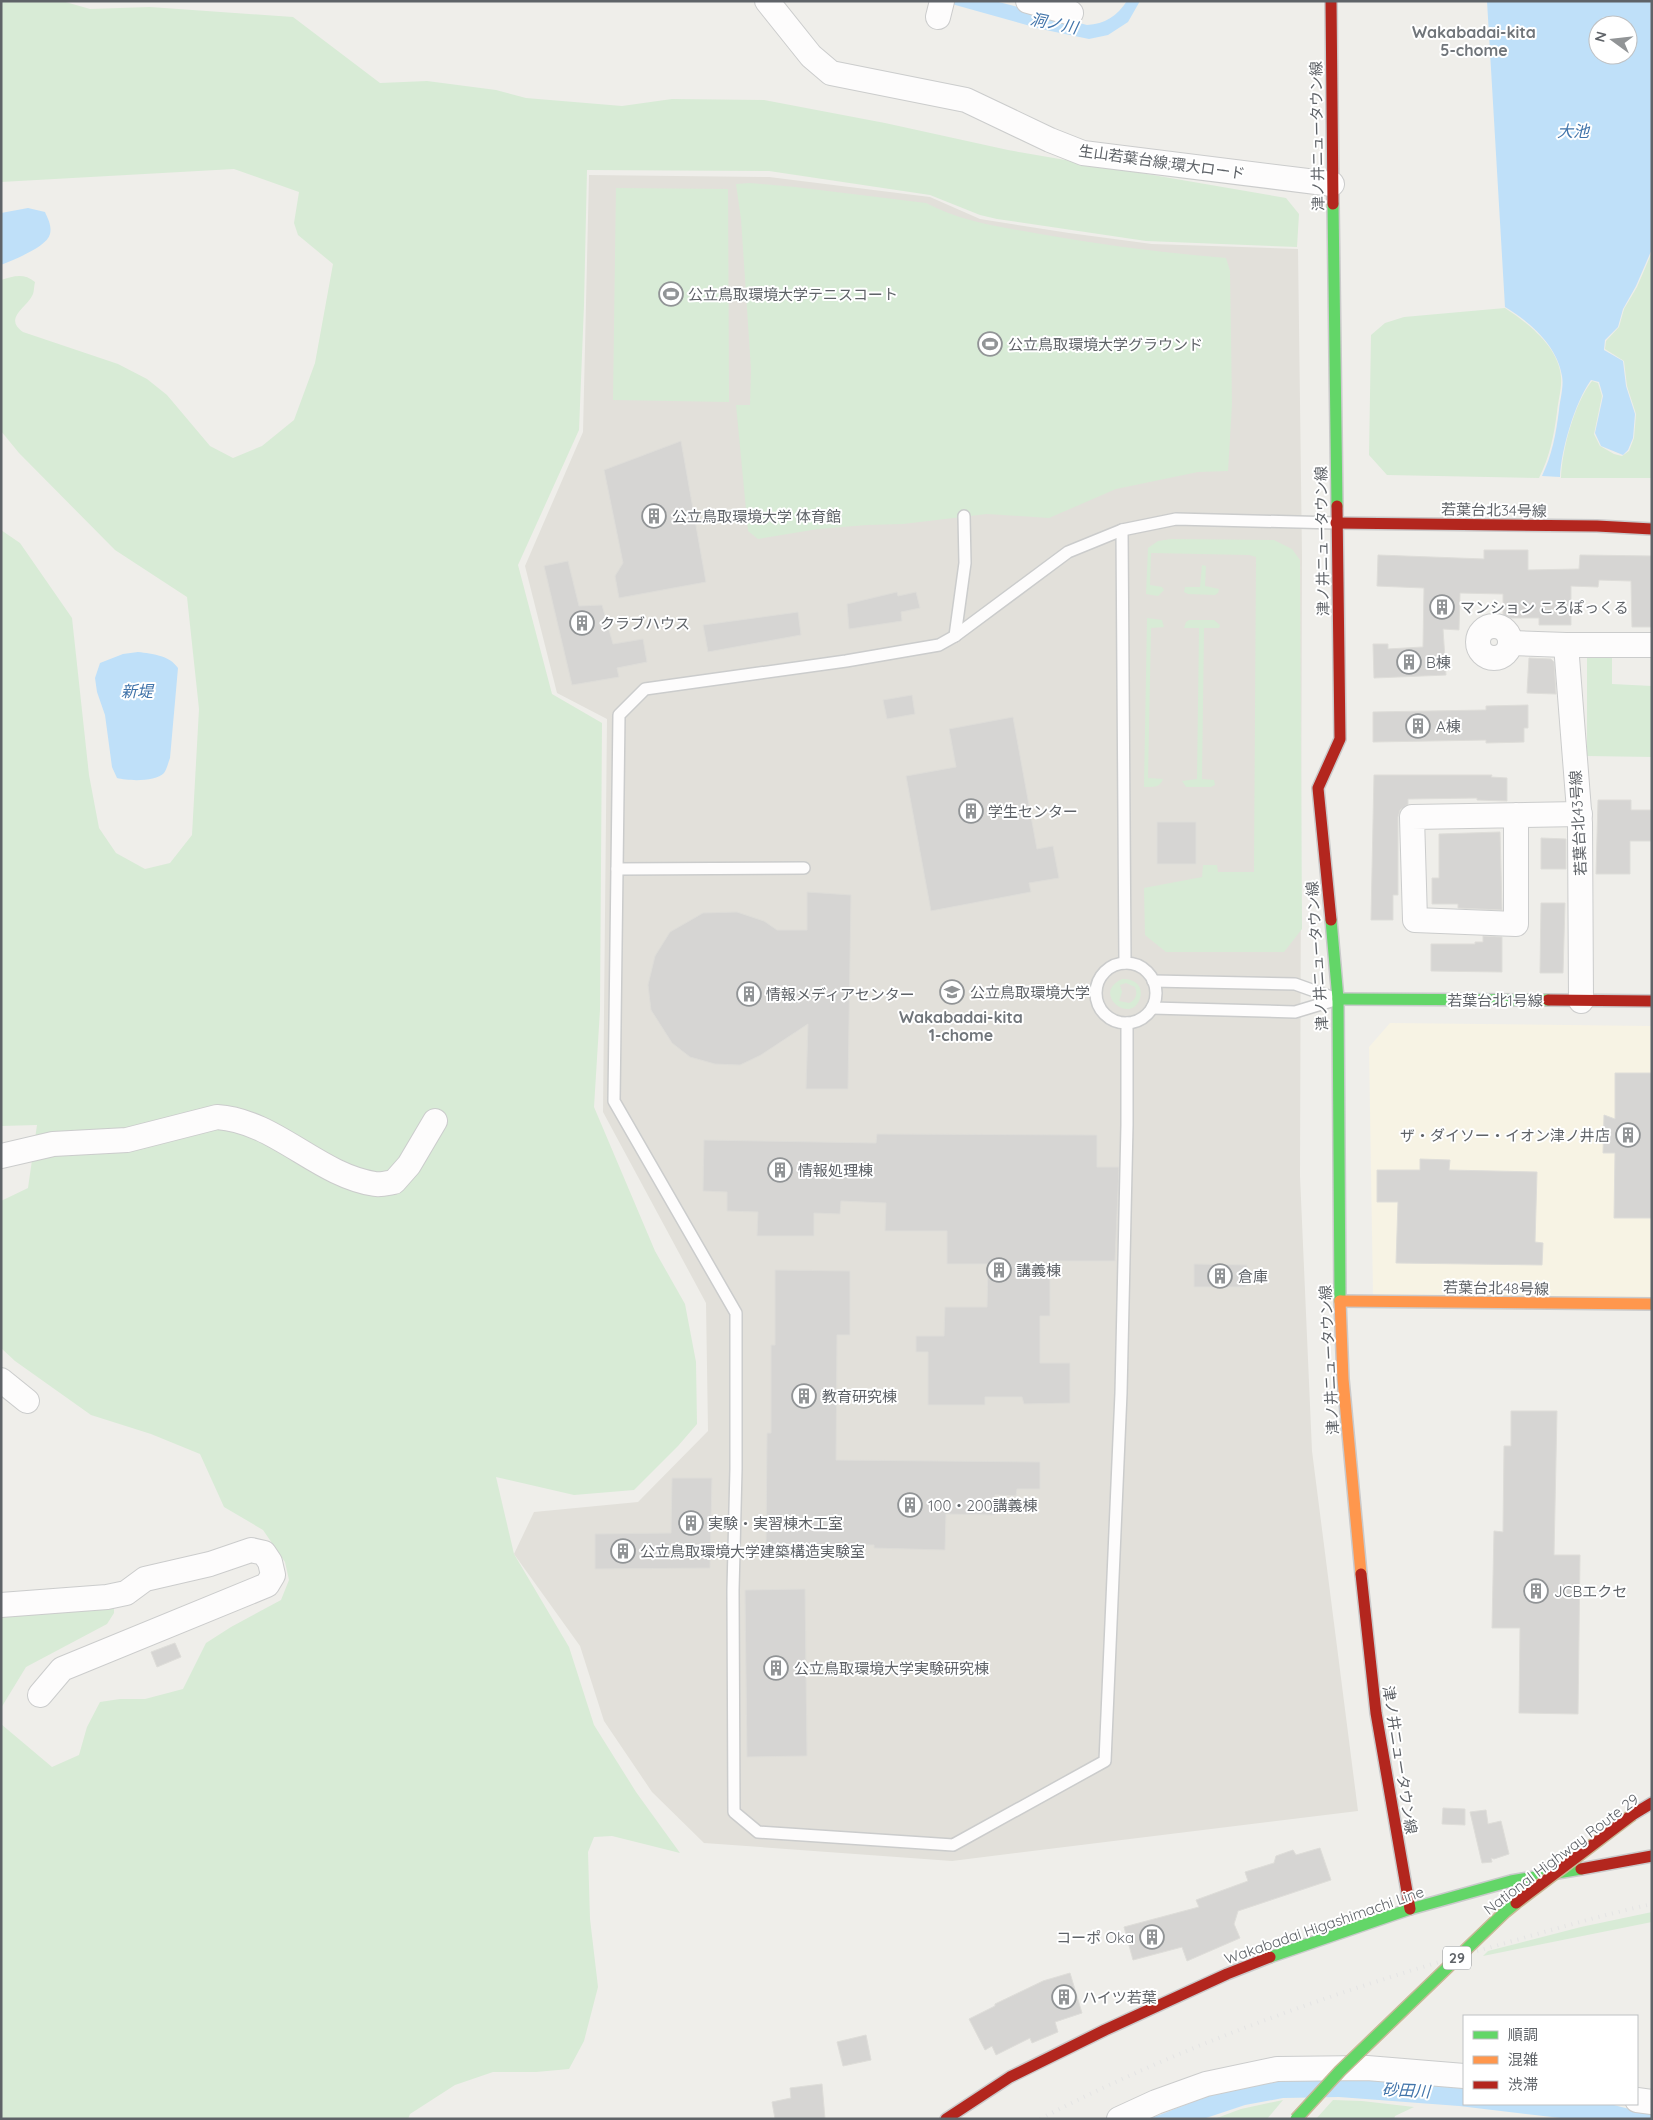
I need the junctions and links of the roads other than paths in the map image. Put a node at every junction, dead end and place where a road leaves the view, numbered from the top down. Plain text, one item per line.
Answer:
1 (767, 1) edge
2 (1028, 1) edge
3 (1331, 1) edge
4 (1071, 13) dead end
5 (1332, 184) junction
6 (964, 516) dead end
7 (1336, 523) junction
8 (1652, 529) edge
9 (1122, 530) junction
10 (955, 636) junction
11 (1511, 642) dead end
12 (1566, 645) junction
13 (1652, 645) edge
14 (1580, 814) junction
15 (1516, 815) junction
16 (804, 868) dead end
17 (617, 869) junction
18 (1125, 963) junction
19 (1154, 980) junction
20 (1338, 999) junction
21 (1581, 1001) junction
22 (1652, 1001) edge
23 (1152, 1008) junction
24 (1127, 1023) junction
25 (435, 1121) dead end
26 (1, 1156) edge
27 (1340, 1301) junction
28 (1652, 1304) edge
29 (1, 1380) edge
30 (27, 1401) dead end
31 (1, 1605) edge
32 (40, 1695) dead end
33 (1652, 1798) edge
34 (1642, 1809) edge
35 (1652, 1856) edge
36 (1410, 1909) junction
37 (1463, 2076) edge
38 (1638, 2100) edge
39 (1652, 2102) edge
40 (946, 2119) edge
41 (1119, 2119) edge
42 (1296, 2119) edge

1 - 5 street, 生山若葉台線;環大ロード
2 - 4 street
3 - 5 main road, 津ノ井ニュータウン線
5 - 7 main road, 津ノ井ニュータウン線
6 - 10 lane
7 - 8 main road, 若葉台北34号線
7 - 9 lane
7 - 20 main road, 津ノ井ニュータウン線
9 - 10 lane
9 - 18 lane
10 - 17 lane
11 - 12 street
12 - 13 street
12 - 14 street, 若葉台北43号線
14 - 15 street
14 - 21 street, 若葉台北43号線
15 - 15 street
16 - 17 lane
17 - 24 lane
18 - 19 lane
18 - 24 lane
19 - 20 lane
19 - 23 lane
20 - 21 main road, 若葉台北1号線
20 - 23 lane
20 - 27 main road, 津ノ井ニュータウン線
21 - 22 main road, 若葉台北1号線
23 - 24 lane
25 - 26 street
27 - 28 main road, 若葉台北48号線
27 - 36 main road, 津ノ井ニュータウン線
29 - 30 street
31 - 32 street
33 - 34 street
34 - 42 main road, National Highway Route 29 / 29, bridge
35 - 36 main road, Wakabadai Higashimachi Line
36 - 40 main road, Wakabadai Higashimachi Line
37 - 41 street
38 - 39 street

